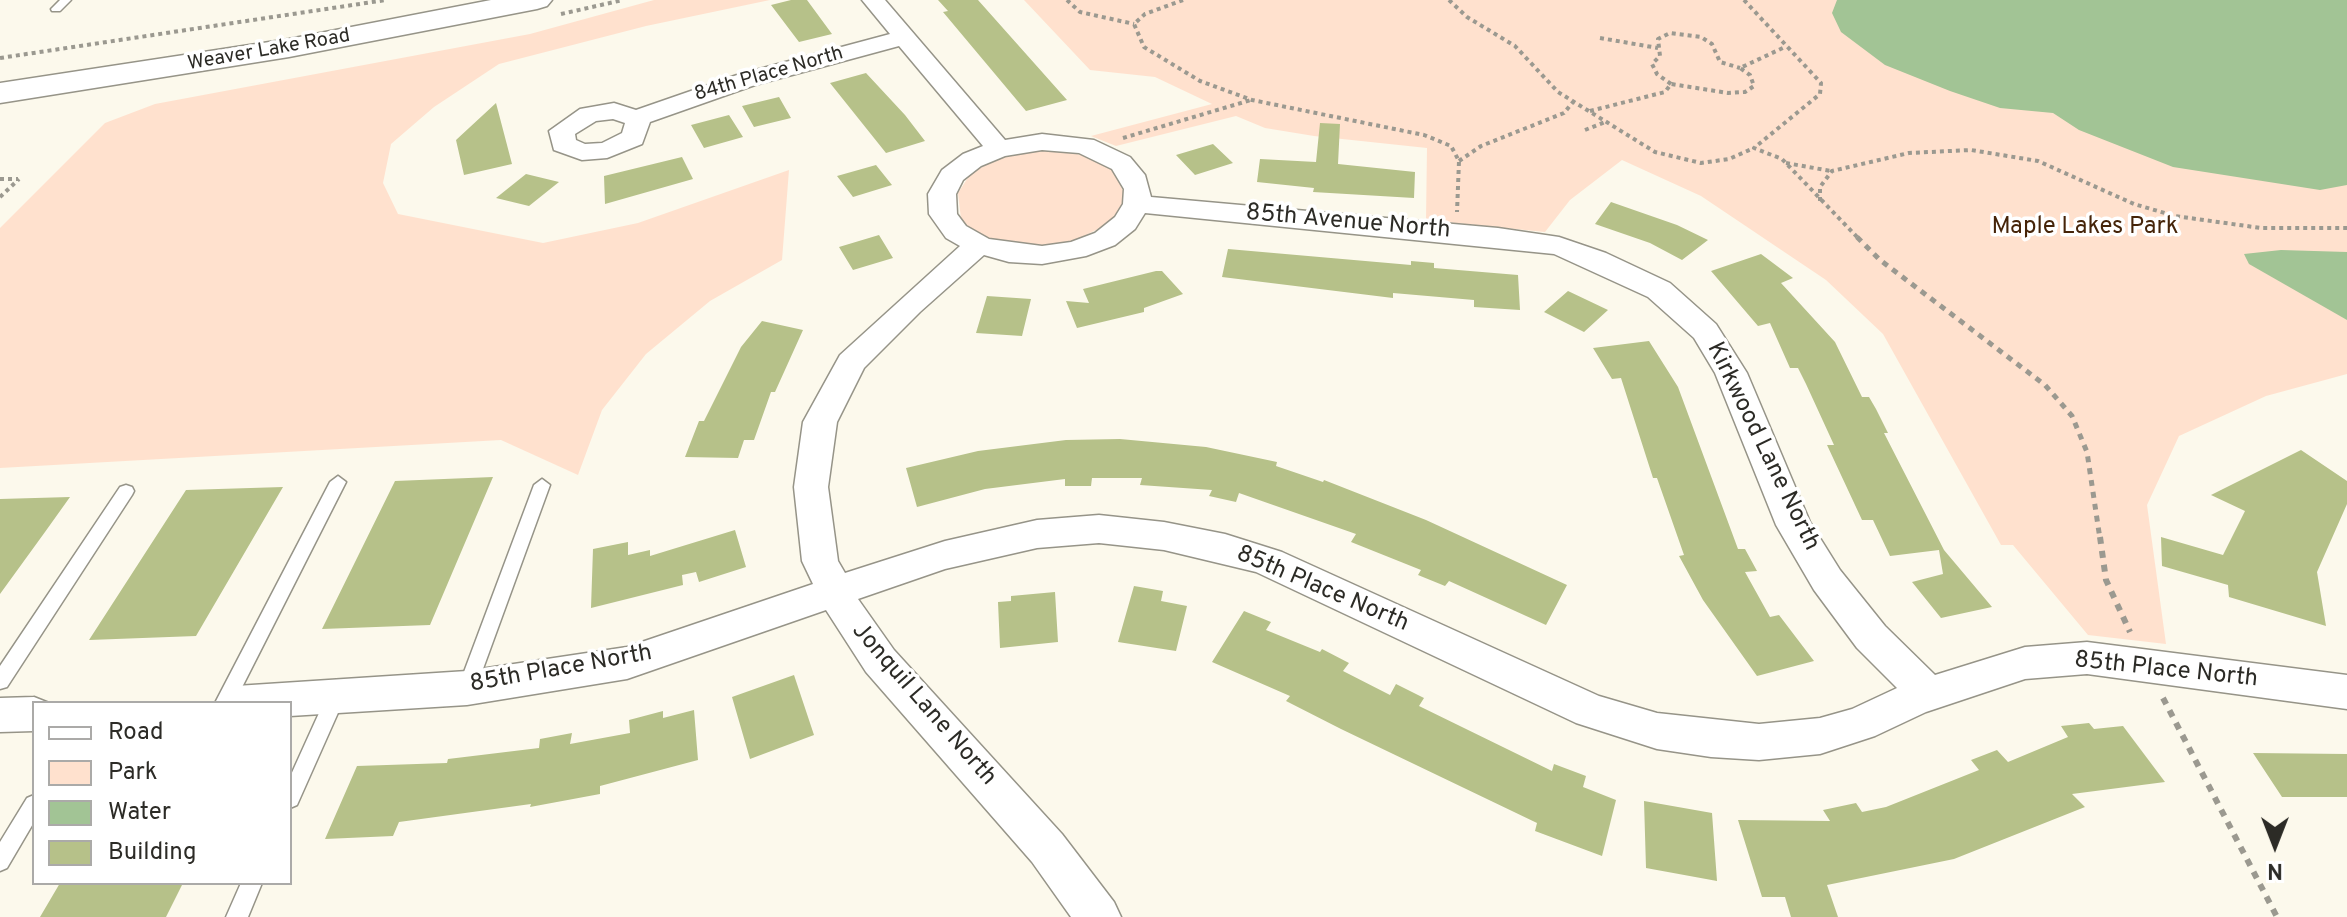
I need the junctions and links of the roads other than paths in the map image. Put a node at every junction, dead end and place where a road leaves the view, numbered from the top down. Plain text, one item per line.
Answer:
1 (66, 0) edge
2 (437, 0) edge
3 (537, 0) edge
4 (873, 0) edge
5 (56, 9) dead end
6 (903, 38) junction
7 (0, 72) edge
8 (0, 93) edge
9 (636, 118) dead end
10 (999, 149) junction
11 (1137, 204) junction
12 (979, 245) junction
13 (1559, 246) joint
14 (338, 482) dead end
15 (542, 485) dead end
16 (126, 491) dead end
17 (833, 592) junction
18 (0, 681) edge
19 (467, 688) junction
20 (2347, 692) edge
21 (1928, 694) junction
22 (336, 697) junction
23 (225, 701) edge
24 (269, 701) edge
25 (32, 714) edge
26 (0, 715) edge
27 (292, 795) edge
28 (32, 807) edge
29 (0, 861) edge
30 (251, 885) edge
31 (237, 917) edge
32 (1098, 917) edge

1 - 5 lane
2 - 7 main road, Weaver Lake Road
3 - 8 main road, Weaver Lake Road
4 - 6 street
6 - 9 street, 84th Place North
6 - 10 street
10 - 11 street
10 - 12 street
11 - 12 street
11 - 13 street, 85th Avenue North
12 - 17 street, Jonquil Lane North
13 - 21 street, Kirkwood Lane North
14 - 23 lane
15 - 19 lane
16 - 18 lane
17 - 19 street, 85th Place North
17 - 21 street, 85th Place North
17 - 32 street, Jonquil Lane North
19 - 22 street, 85th Place North
20 - 21 street, 85th Place North
22 - 24 street, 85th Place North
22 - 27 lane
25 - 26 street
28 - 29 lane
30 - 31 lane

